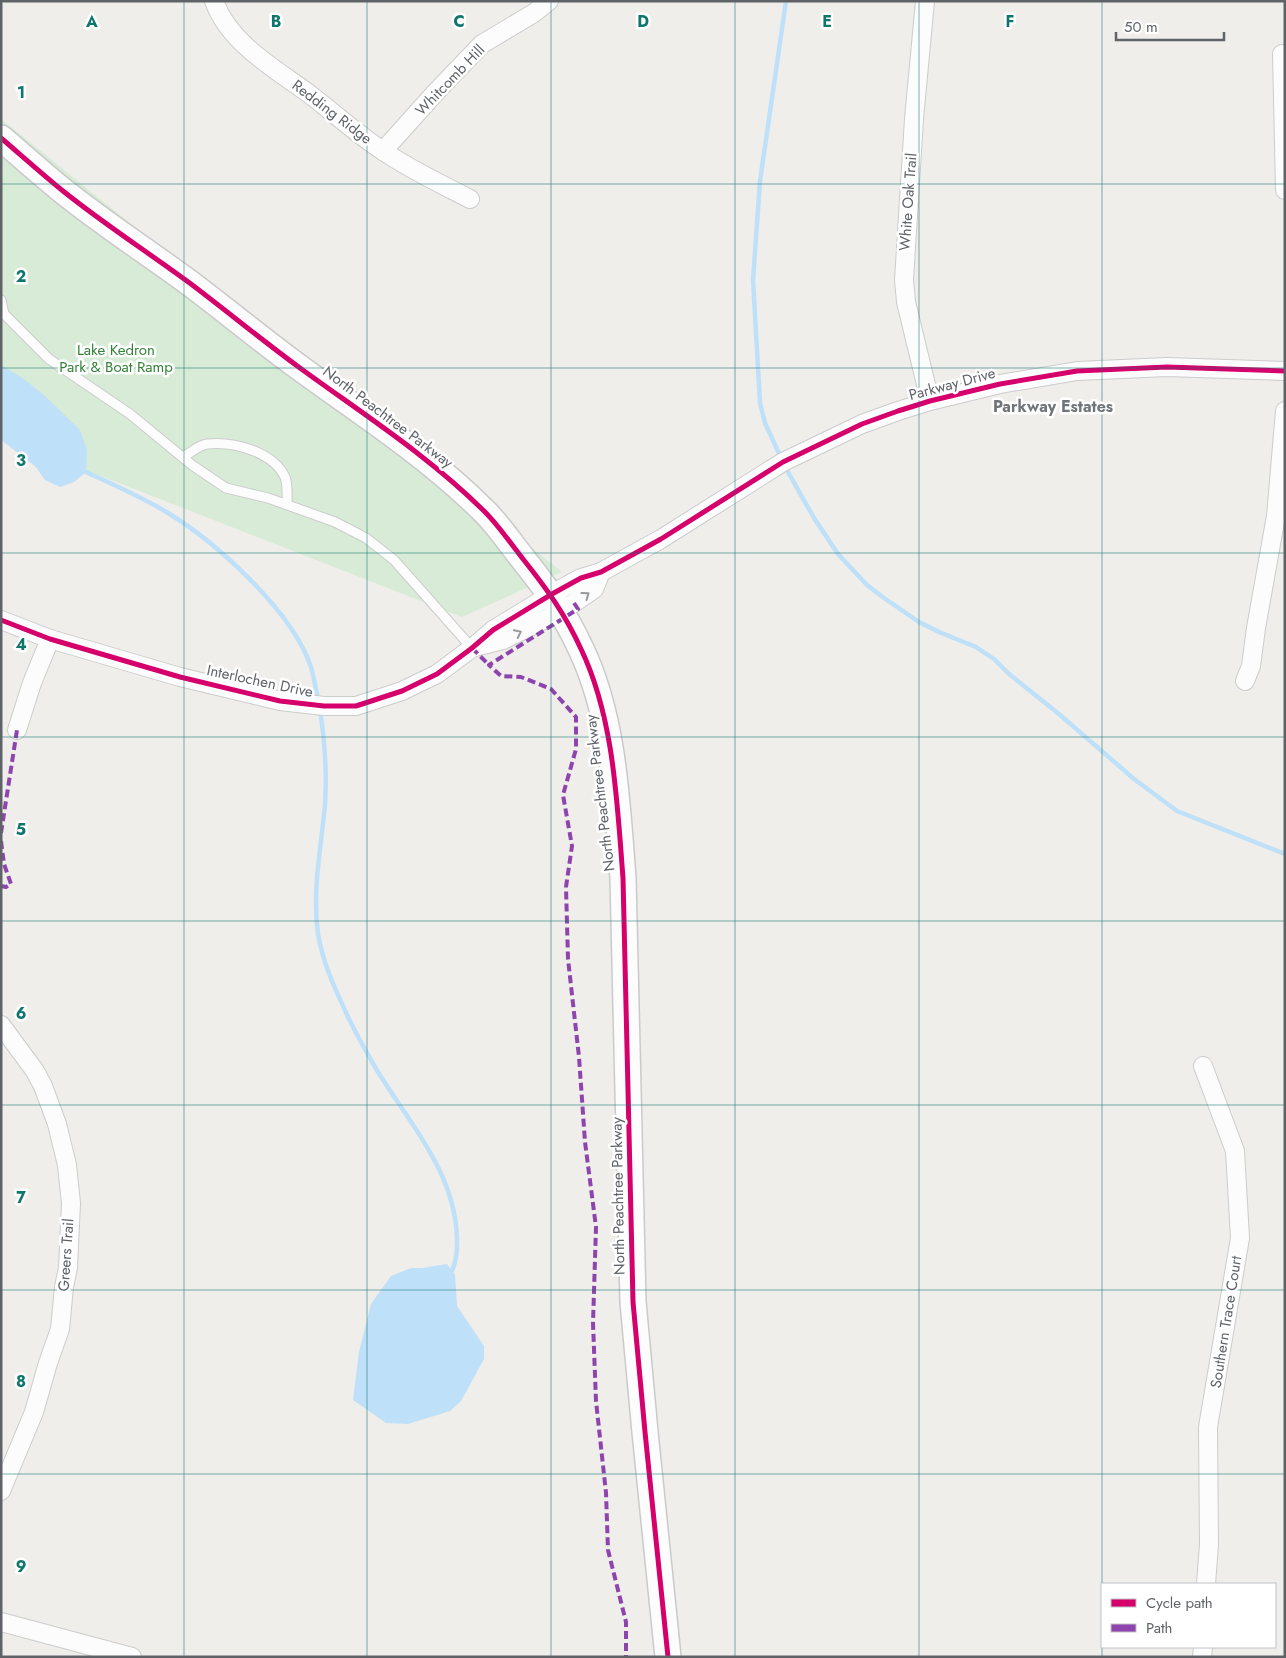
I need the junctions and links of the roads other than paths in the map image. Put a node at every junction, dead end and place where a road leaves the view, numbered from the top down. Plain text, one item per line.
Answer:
1 (214, 1) edge
2 (549, 1) edge
3 (925, 1) edge
4 (1282, 54) dead end
5 (1, 138) edge
6 (383, 151) junction
7 (1285, 190) edge
8 (470, 199) dead end
9 (1, 300) edge
10 (3, 315) edge
11 (1285, 371) edge
12 (930, 401) junction
13 (1285, 411) edge
14 (183, 457) junction
15 (287, 504) junction
16 (557, 603) junction
17 (1, 620) edge
18 (50, 639) junction
19 (472, 648) junction
20 (1245, 681) dead end
21 (17, 730) dead end
22 (1, 1025) edge
23 (1203, 1066) dead end
24 (1, 1491) edge
25 (1206, 1583) edge
26 (1, 1622) edge
27 (132, 1657) edge
28 (668, 1657) edge

1 - 6 street, Redding Ridge
2 - 6 street, Whitcomb Hill
3 - 12 street, White Oak Trail
4 - 7 street
5 - 16 street, North Peachtree Parkway
6 - 8 street, Redding Ridge
9 - 10 lane
10 - 14 lane
11 - 12 street, Parkway Drive
12 - 16 street, Parkway Drive
13 - 20 street
14 - 15 lane
14 - 15 lane
15 - 19 lane
16 - 19 street, Interlochen Drive
16 - 28 street, North Peachtree Parkway
17 - 18 street, Interlochen Drive
18 - 19 street, Interlochen Drive
18 - 21 street
22 - 24 street, Greers Trail
23 - 25 street, Southern Trace Court
26 - 27 street

